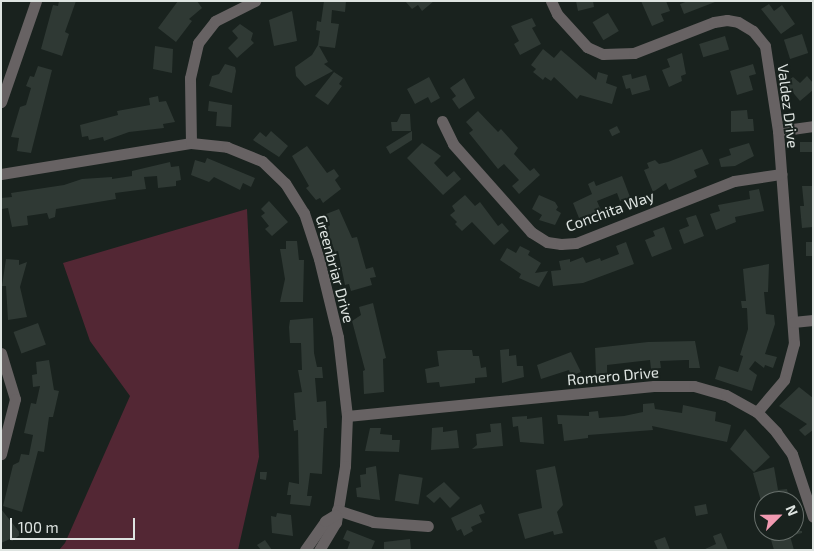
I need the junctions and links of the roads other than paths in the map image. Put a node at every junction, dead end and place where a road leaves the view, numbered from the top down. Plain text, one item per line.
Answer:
1 (36, 1) edge
2 (255, 1) edge
3 (551, 1) edge
4 (1, 102) edge
5 (442, 121) dead end
6 (813, 126) edge
7 (778, 131) junction
8 (191, 143) junction
9 (1, 174) edge
10 (781, 174) junction
11 (813, 320) edge
12 (793, 322) junction
13 (1, 354) edge
14 (757, 412) junction
15 (347, 416) junction
16 (1, 454) edge
17 (336, 512) junction
18 (813, 517) edge
19 (428, 526) dead end
20 (305, 550) edge
21 (319, 550) edge

1 - 4 street
2 - 8 street
3 - 7 street, Valdez Drive
5 - 10 street, Conchita Way
6 - 7 street
7 - 10 street, Valdez Drive
8 - 9 street, Greenbriar Drive
8 - 15 street, Greenbriar Drive
10 - 12 street, Valdez Drive
11 - 12 street
12 - 14 street, Valdez Drive
13 - 16 street
14 - 15 street, Romero Drive
14 - 18 street, Romero Drive
15 - 17 street, Greenbriar Drive
17 - 19 street
17 - 20 street
17 - 21 street, Greenbriar Drive

